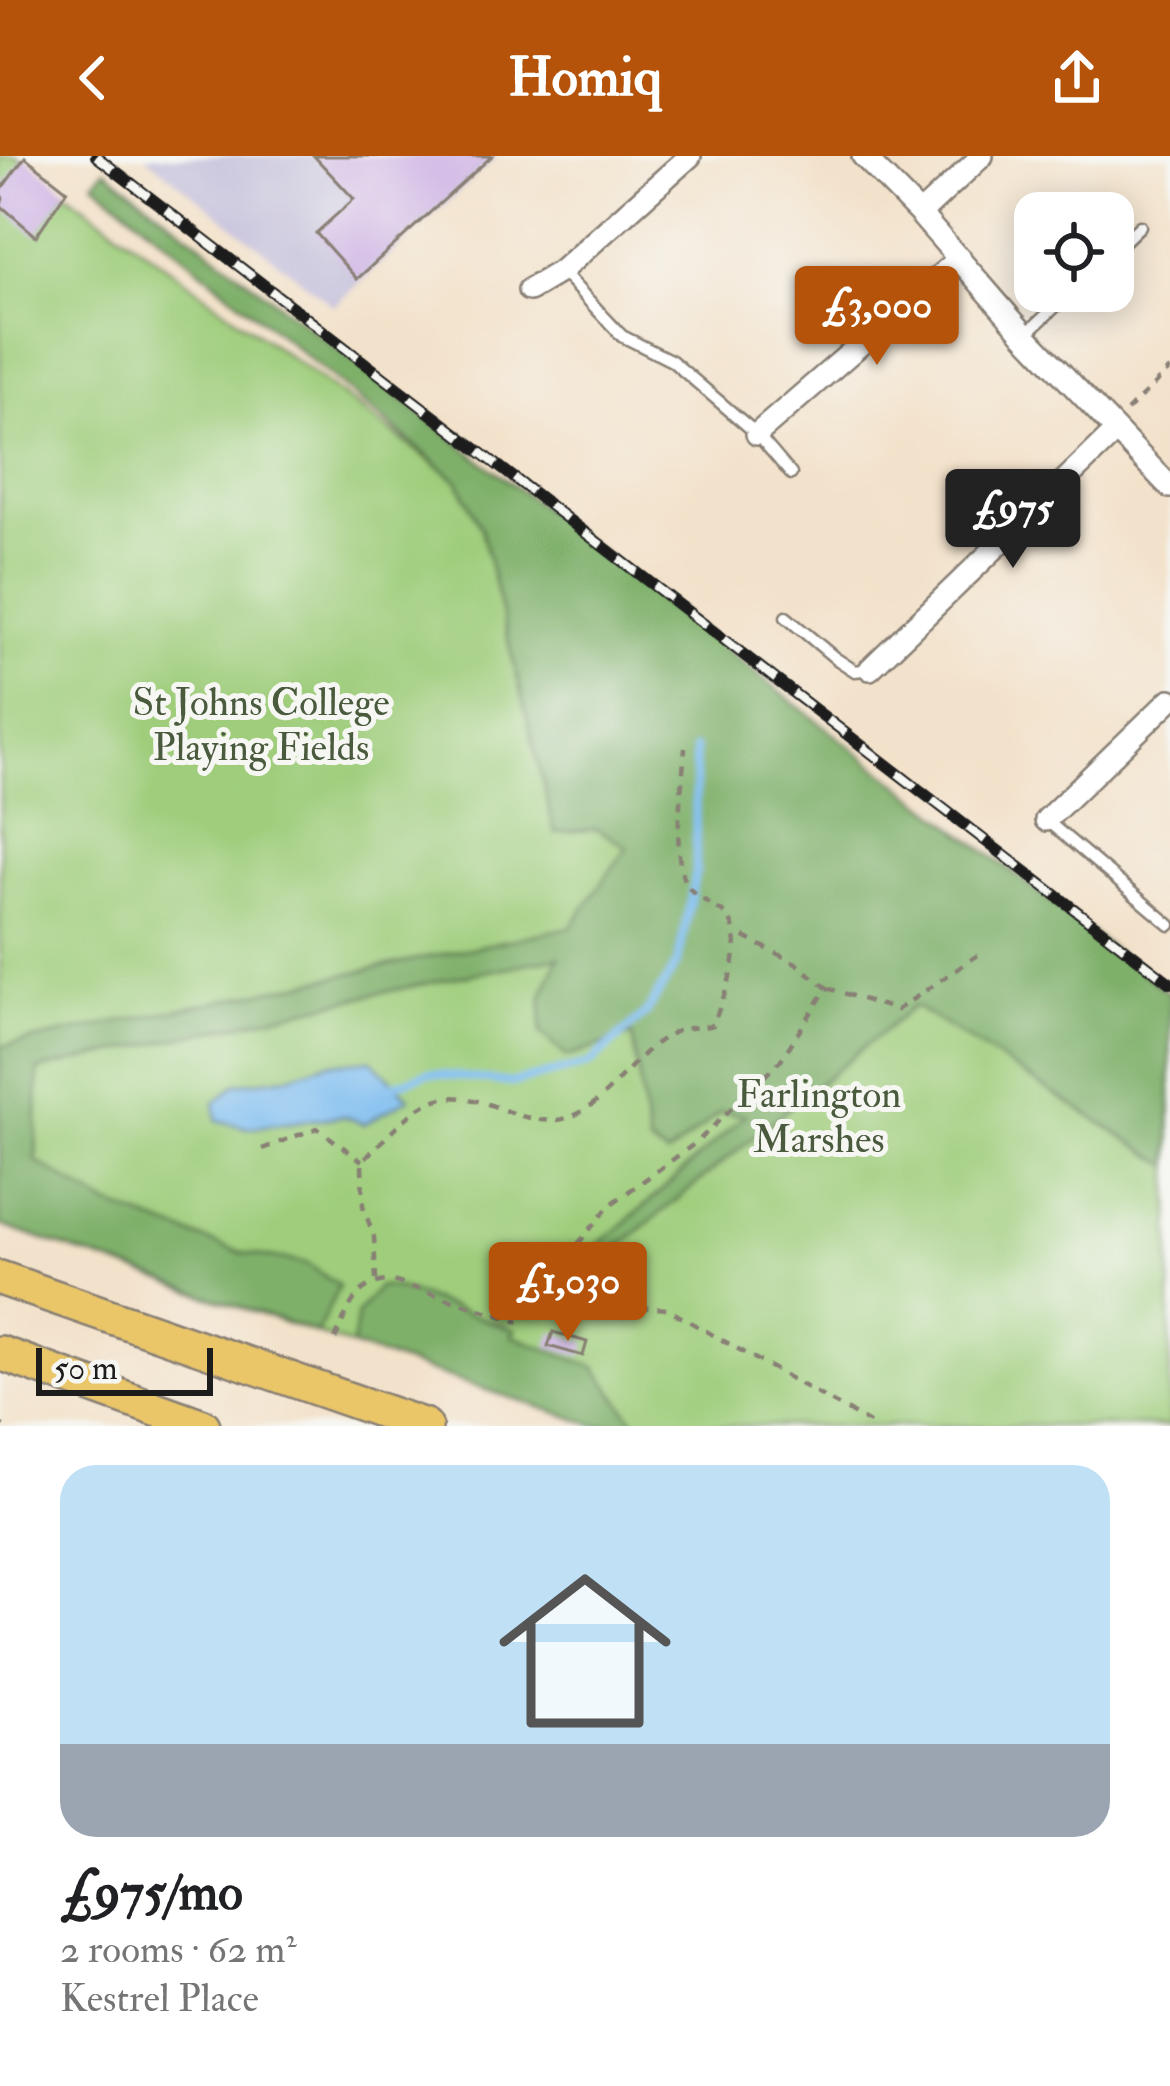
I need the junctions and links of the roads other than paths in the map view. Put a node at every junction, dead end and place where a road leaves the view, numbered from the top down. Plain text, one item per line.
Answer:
1 (690, 156) edge
2 (862, 156) edge
3 (982, 156) edge
4 (920, 214) junction
5 (1140, 226) dead end
6 (1134, 232) edge
7 (960, 258) junction
8 (561, 271) junction
9 (529, 290) dead end
10 (1050, 312) edge
11 (1025, 335) junction
12 (1114, 429) junction
13 (757, 434) junction
14 (790, 474) dead end
15 (1170, 487) edge
16 (786, 617) dead end
17 (871, 669) joint
18 (1170, 700) edge
19 (1046, 820) joint
20 (1170, 925) edge
21 (0, 1278) edge
22 (0, 1353) edge
23 (202, 1426) edge
24 (425, 1426) edge

1 - 8 street
2 - 4 street
3 - 4 street
4 - 7 street
5 - 6 lane
7 - 11 street
7 - 13 street
8 - 9 street
8 - 13 lane
10 - 11 lane
11 - 12 street
12 - 15 street
12 - 17 street
13 - 14 lane
16 - 17 lane
18 - 19 street
19 - 20 lane
21 - 24 highway
22 - 23 highway

